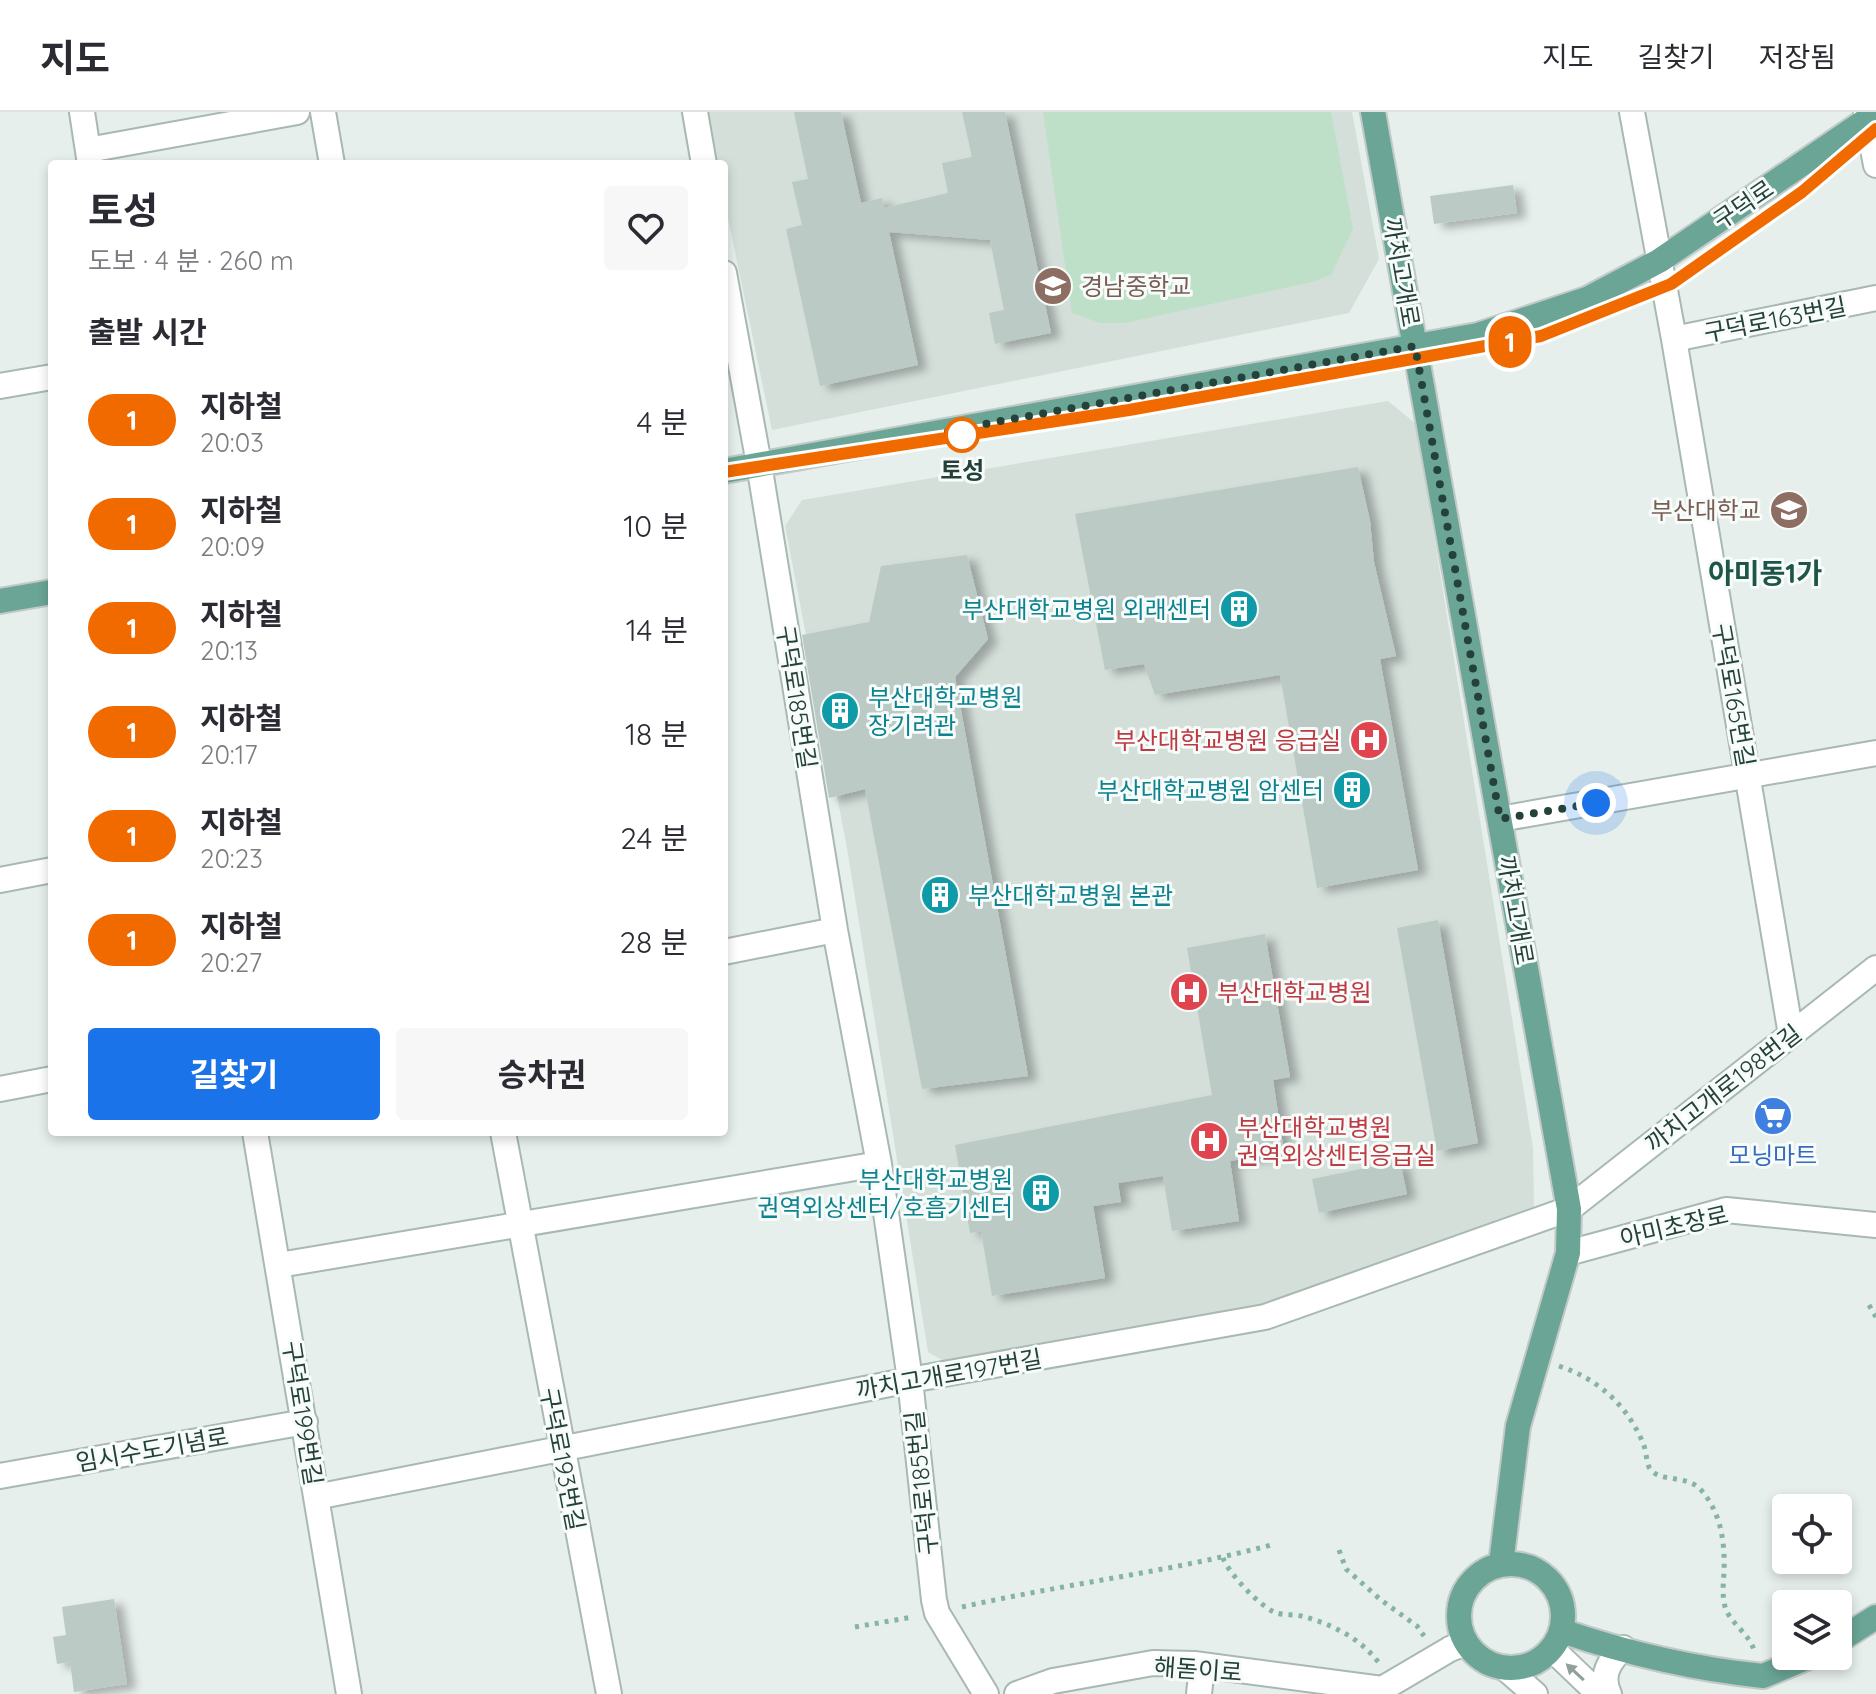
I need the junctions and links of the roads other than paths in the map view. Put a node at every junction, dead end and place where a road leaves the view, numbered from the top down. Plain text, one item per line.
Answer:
1 (82, 112) edge
2 (297, 112) edge
3 (323, 112) edge
4 (695, 112) edge
5 (1373, 112) edge
6 (1632, 112) edge
7 (1869, 114) edge
8 (89, 157) edge
9 (331, 160) edge
10 (703, 160) edge
11 (1876, 165) edge
12 (1659, 261) junction
13 (728, 295) edge
14 (1876, 298) edge
15 (1674, 339) junction
16 (1415, 346) junction
17 (48, 378) edge
18 (0, 386) edge
19 (759, 464) junction
20 (728, 470) edge
21 (48, 593) edge
22 (0, 601) edge
23 (1876, 753) edge
24 (1747, 776) junction
25 (1500, 819) junction
26 (48, 871) edge
27 (0, 880) edge
28 (835, 930) junction
29 (728, 951) edge
30 (1876, 968) edge
31 (1791, 1035) junction
32 (48, 1080) edge
33 (0, 1089) edge
34 (256, 1136) edge
35 (504, 1136) edge
36 (879, 1164) junction
37 (1569, 1209) junction
38 (519, 1224) junction
39 (1876, 1225) edge
40 (1568, 1253) junction
41 (279, 1265) junction
42 (910, 1380) junction
43 (305, 1422) junction
44 (561, 1449) junction
45 (0, 1476) edge
46 (316, 1497) junction
47 (1501, 1564) junction
48 (1876, 1617) edge
49 (1852, 1632) edge
50 (1557, 1640) junction
51 (1465, 1643) junction
52 (1623, 1648) junction
53 (1202, 1666) junction
54 (1506, 1669) junction
55 (1777, 1670) edge
56 (1386, 1689) edge
57 (349, 1694) edge
58 (609, 1694) edge
59 (986, 1694) edge
60 (1017, 1694) edge
61 (1199, 1694) edge
62 (1535, 1694) edge
63 (1599, 1694) edge
64 (1609, 1694) edge

1 - 8 street
2 - 8 street
3 - 9 street
4 - 10 street
5 - 16 main road, 까치고개로
6 - 12 street
7 - 11 street
7 - 12 main road, 구덕로
12 - 15 street, 구덕로165번길
12 - 16 main road, 구덕로
13 - 19 street, 구덕로185번길
14 - 15 street, 구덕로163번길
15 - 24 street, 구덕로165번길
16 - 19 main road, 구덕로
16 - 25 main road, 까치고개로
17 - 18 street
19 - 20 main road, 구덕로
19 - 28 street, 구덕로185번길
21 - 22 main road
23 - 24 street
24 - 25 street
24 - 31 street, 구덕로165번길
25 - 37 main road, 까치고개로
26 - 27 street
28 - 29 street
28 - 36 street, 구덕로185번길
30 - 31 street, 까치고개로198번길
31 - 37 street, 까치고개로198번길
32 - 33 street
34 - 41 street, 구덕로199번길
35 - 38 street, 구덕로193번길
36 - 38 street
36 - 42 street, 구덕로185번길
37 - 40 main road, 까치고개로
37 - 42 street, 까치고개로197번길
38 - 41 street
38 - 44 street, 구덕로193번길
39 - 40 street, 아미초장로
40 - 47 main road, 까치고개로
41 - 43 street, 구덕로199번길
42 - 44 street, 까치고개로197번길
42 - 59 street, 구덕로185번길
43 - 45 street, 임시수도기념로
43 - 46 street, 구덕로199번길
44 - 46 street, 까치고개로197번길
44 - 58 street, 구덕로193번길
46 - 57 street, 구덕로199번길
47 - 50 main road
47 - 51 main road
48 - 49 main road
50 - 52 main road
50 - 54 main road
63 -> 50 street
51 - 54 main road
51 - 56 street
52 - 55 main road
52 - 64 street
53 - 56 street, 해돋이로
53 - 60 street, 해돋이로
53 - 61 street
54 - 62 street

